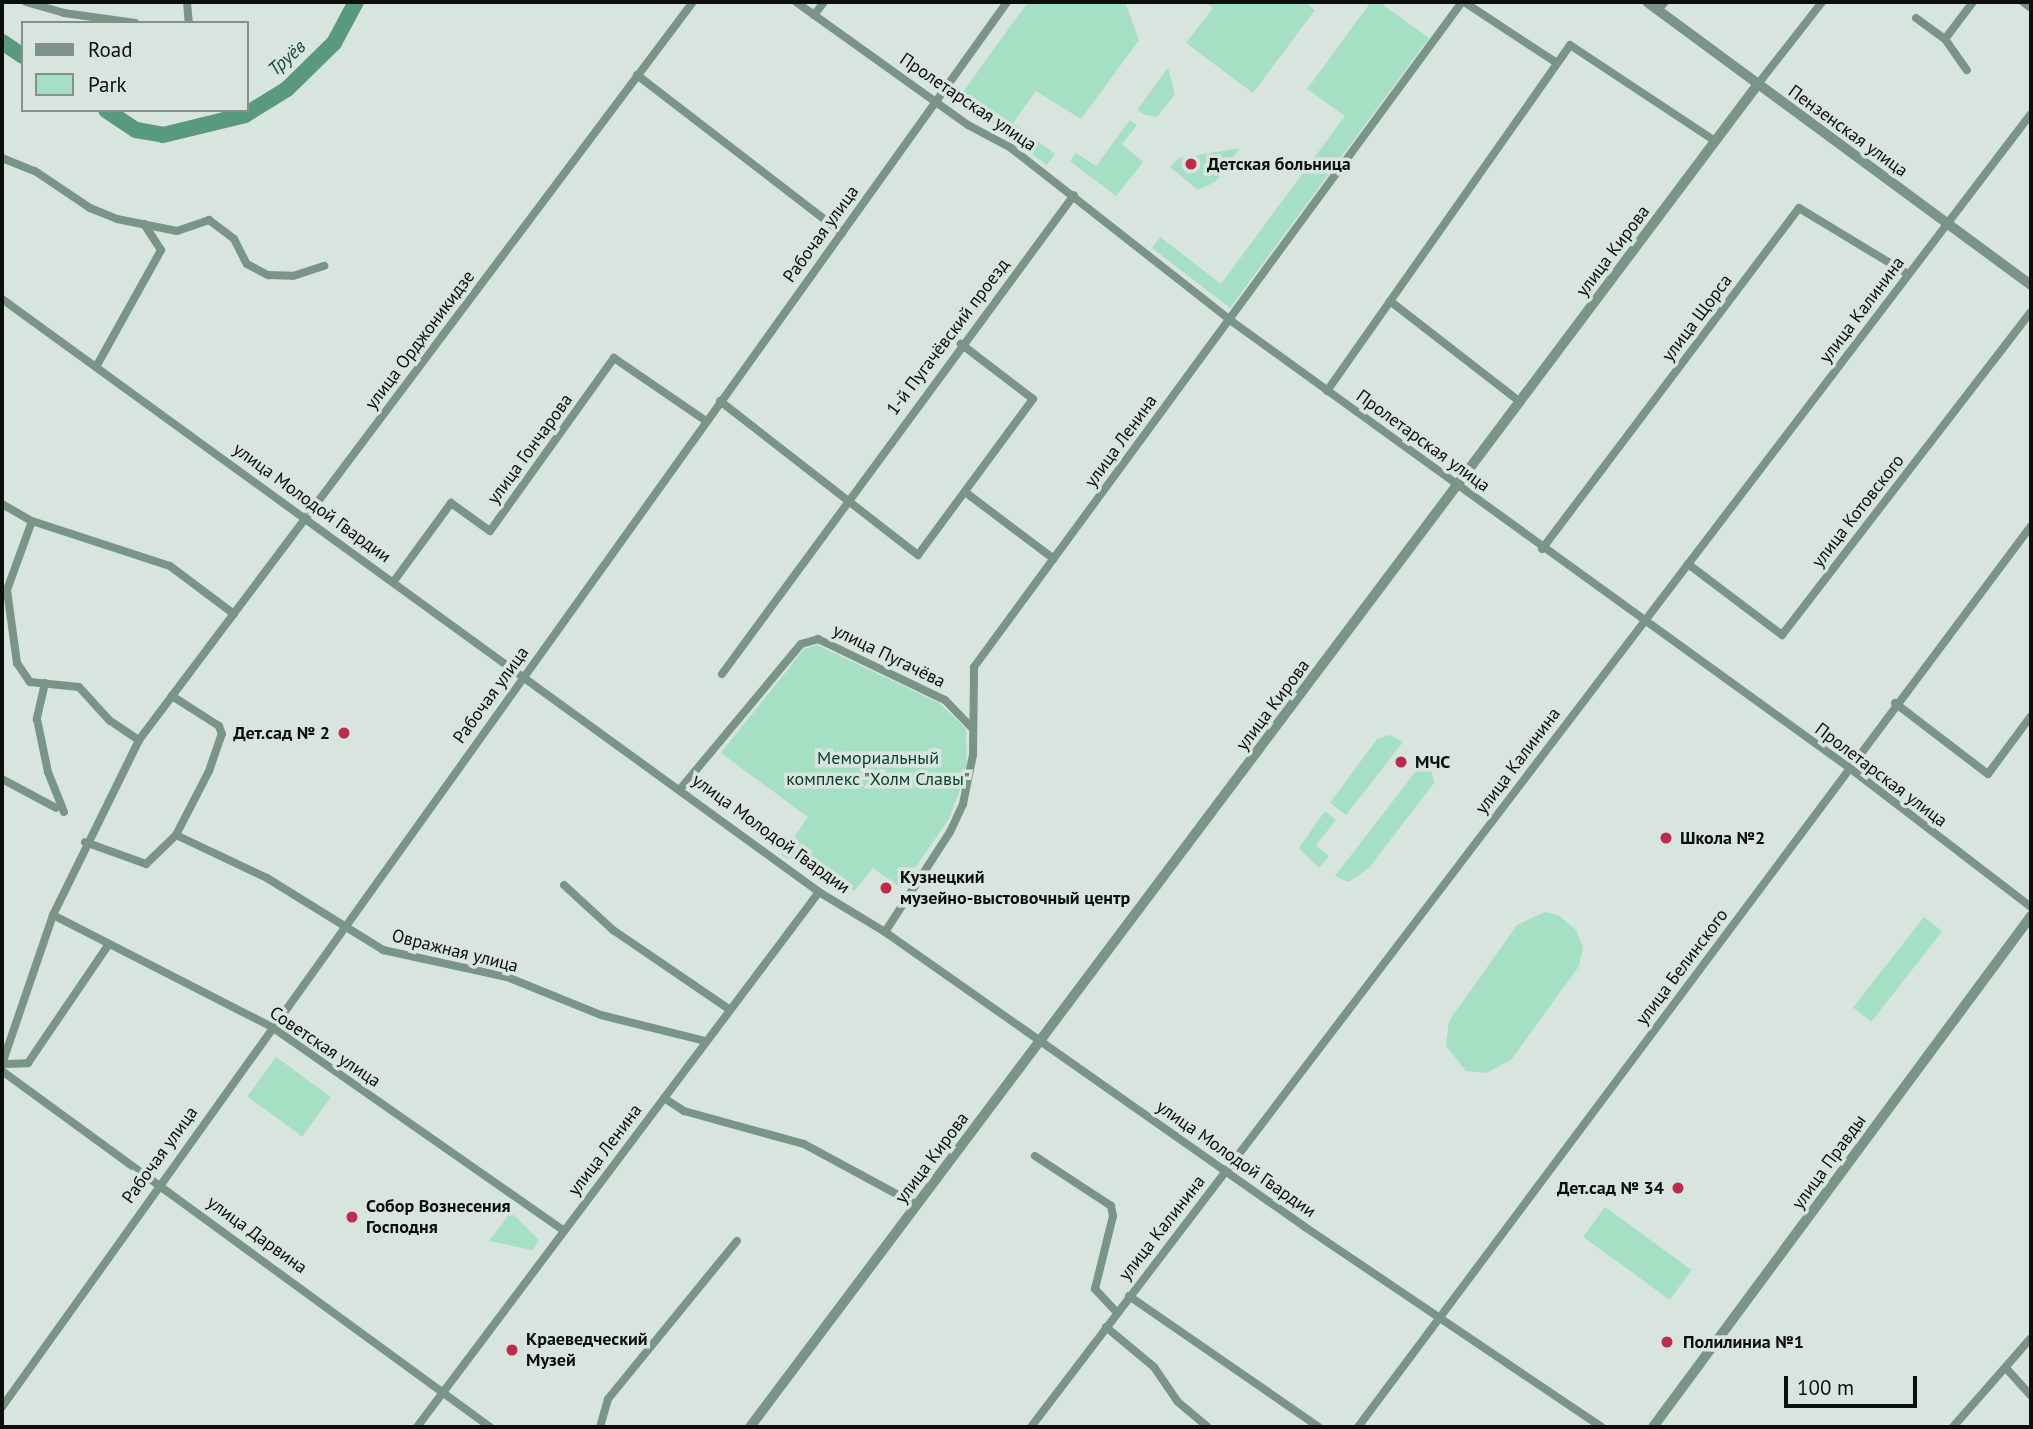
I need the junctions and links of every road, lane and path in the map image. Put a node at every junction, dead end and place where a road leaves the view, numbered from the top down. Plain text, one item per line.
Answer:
1 (26, 2) edge
2 (62, 2) edge
3 (187, 2) edge
4 (693, 2) edge
5 (796, 2) edge
6 (824, 2) edge
7 (1007, 2) edge
8 (1463, 2) edge
9 (1647, 2) edge
10 (1822, 2) edge
11 (1973, 2) edge
12 (2023, 2) edge
13 (1661, 6) edge
14 (2031, 8) edge
15 (64, 13) junction
16 (814, 15) junction
17 (1916, 18) dead end
18 (121, 21) edge
19 (189, 21) edge
20 (1945, 39) junction
21 (1557, 63) junction
22 (1967, 70) dead end
23 (637, 75) junction
24 (1758, 84) junction
25 (935, 101) junction
26 (2031, 114) edge
27 (1715, 141) junction
28 (2, 158) edge
29 (1074, 195) junction
30 (1948, 223) junction
31 (144, 224) junction
32 (842, 233) junction
33 (324, 266) dead end
34 (1908, 274) junction
35 (2031, 285) edge
36 (2, 299) edge
37 (1390, 301) junction
38 (2031, 312) edge
39 (1230, 320) junction
40 (961, 344) junction
41 (96, 367) junction
42 (1327, 391) junction
43 (720, 401) junction
44 (1520, 402) junction
45 (706, 421) junction
46 (1457, 486) junction
47 (965, 492) junction
48 (848, 499) junction
49 (2, 504) edge
50 (307, 518) junction
51 (32, 521) junction
52 (2031, 526) edge
53 (1542, 549) junction
54 (1054, 559) junction
55 (1688, 564) junction
56 (394, 582) junction
57 (234, 614) junction
58 (1643, 622) junction
59 (722, 674) dead end
60 (525, 676) junction
61 (45, 683) junction
62 (172, 695) junction
63 (1895, 703) junction
64 (2031, 716) edge
65 (973, 728) junction
66 (139, 740) junction
67 (1851, 769) junction
68 (2, 779) edge
69 (681, 788) junction
70 (176, 835) junction
71 (85, 842) junction
72 (564, 885) dead end
73 (819, 892) junction
74 (2031, 907) edge
75 (54, 915) junction
76 (2031, 916) edge
77 (344, 925) junction
78 (886, 932) junction
79 (109, 944) junction
80 (729, 1009) junction
81 (272, 1027) junction
82 (705, 1041) junction
83 (1041, 1042) junction
84 (3, 1066) edge
85 (664, 1098) junction
86 (1035, 1156) dead end
87 (1226, 1170) junction
88 (159, 1182) junction
89 (917, 1205) junction
90 (564, 1231) junction
91 (737, 1241) dead end
92 (1129, 1296) junction
93 (1117, 1313) junction
94 (1441, 1318) junction
95 (1106, 1327) junction
96 (2031, 1338) edge
97 (2006, 1368) junction
98 (443, 1393) junction
99 (2031, 1396) edge
100 (2, 1408) edge
101 (417, 1427) edge
102 (490, 1427) edge
103 (600, 1427) edge
104 (750, 1427) edge
105 (1031, 1427) edge
106 (1208, 1427) edge
107 (1319, 1427) edge
108 (1359, 1427) edge
109 (1602, 1427) edge
110 (1653, 1427) edge
111 (1953, 1427) edge

1 - 15 street
2 - 15 street
3 - 19 street
4 - 23 street, улица Орджоникидзе
5 - 16 street, Пролетарская улица
6 - 16 street
7 - 25 street, Рабочая улица
8 - 21 street
8 - 39 street, улица Ленина
9 - 13 street, Пензенская улица
10 - 24 street, улица Кирова
11 - 20 street
12 - 14 street
13 - 24 street, Пензенская улица
15 - 18 street
16 - 25 street, Пролетарская улица
17 - 20 street
20 - 22 street
21 - 27 street
21 - 37 street
23 - 32 street
23 - 50 street, улица Орджоникидзе
24 - 27 street, улица Кирова
24 - 30 street, Пензенская улица
25 - 29 street, Пролетарская улица
25 - 32 street, Рабочая улица
26 - 30 street, улица Калинина
27 - 44 street, улица Кирова
28 - 31 street
29 - 39 street, Пролетарская улица
29 - 40 street, 1-й Пугачёвский проезд
30 - 34 street, улица Калинина
30 - 35 street, Пензенская улица
31 - 33 street
31 - 41 street
32 - 43 street, Рабочая улица
34 - 53 street, улица Щорса
34 - 55 street, улица Калинина
36 - 41 street, улица Молодой Гвардии
37 - 42 street
37 - 44 street
38 - 55 street, улица Котовского
39 - 42 street, Пролетарская улица
39 - 54 street, улица Ленина
40 - 47 street
40 - 48 street, 1-й Пугачёвский проезд
41 - 50 street, улица Молодой Гвардии
42 - 46 street, Пролетарская улица
43 - 45 street, Рабочая улица
43 - 48 street
44 - 46 street, улица Кирова
45 - 56 street, улица Гончарова
45 - 60 street, Рабочая улица
46 - 53 street, Пролетарская улица
46 - 83 street, улица Кирова
47 - 48 street
47 - 54 street
48 - 59 street, 1-й Пугачёвский проезд
49 - 51 street
50 - 56 street, улица Молодой Гвардии
50 - 57 street, улица Орджоникидзе
51 - 57 street
51 - 61 street
52 - 63 street, улица Белинского
53 - 58 street, Пролетарская улица
54 - 65 street, улица Ленина
55 - 58 street, улица Калинина
56 - 60 street, улица Молодой Гвардии
57 - 62 street, улица Орджоникидзе
58 - 67 street, Пролетарская улица
58 - 87 street, улица Калинина
60 - 69 street, улица Молодой Гвардии
60 - 77 street, Рабочая улица
61 - 66 street
61 - 68 street
62 - 66 street, улица Орджоникидзе
62 - 70 street
63 - 64 street
63 - 67 street, улица Белинского
65 - 69 street, улица Пугачёва
65 - 78 street, улица Ленина
66 - 71 street, улица Орджоникидзе
67 - 74 street, Пролетарская улица
67 - 94 street, улица Белинского
69 - 73 street, улица Молодой Гвардии
70 - 71 street
70 - 77 street, Овражная улица
71 - 75 street, улица Орджоникидзе
72 - 80 street
73 - 78 street, улица Молодой Гвардии
73 - 80 street, улица Ленина
75 - 79 street, Советская улица
75 - 84 street, улица Орджоникидзе
76 - 110 street, улица Правды
77 - 81 street, Рабочая улица
77 - 82 street, Овражная улица
78 - 83 street, улица Молодой Гвардии
79 - 81 street, Советская улица
79 - 84 street
80 - 82 street, улица Ленина
81 - 88 street, Рабочая улица
81 - 90 street, Советская улица
82 - 85 street, улица Ленина
83 - 87 street, улица Молодой Гвардии
83 - 89 street, улица Кирова
84 - 88 street, улица Дарвина
85 - 89 street
85 - 90 street, улица Ленина
86 - 93 street
87 - 92 street, улица Калинина
87 - 94 street, улица Молодой Гвардии
88 - 98 street, улица Дарвина
88 - 100 street, Рабочая улица
89 - 104 street, улица Кирова
90 - 98 street, улица Ленина
91 - 103 street
92 - 93 street, улица Калинина
92 - 107 street
93 - 95 street, улица Калинина
94 - 108 street, улица Белинского
94 - 109 street, улица Молодой Гвардии
95 - 105 street, улица Калинина
95 - 106 street
96 - 97 street
97 - 99 street
97 - 111 street
98 - 101 street, улица Ленина
98 - 102 street, улица Дарвина

